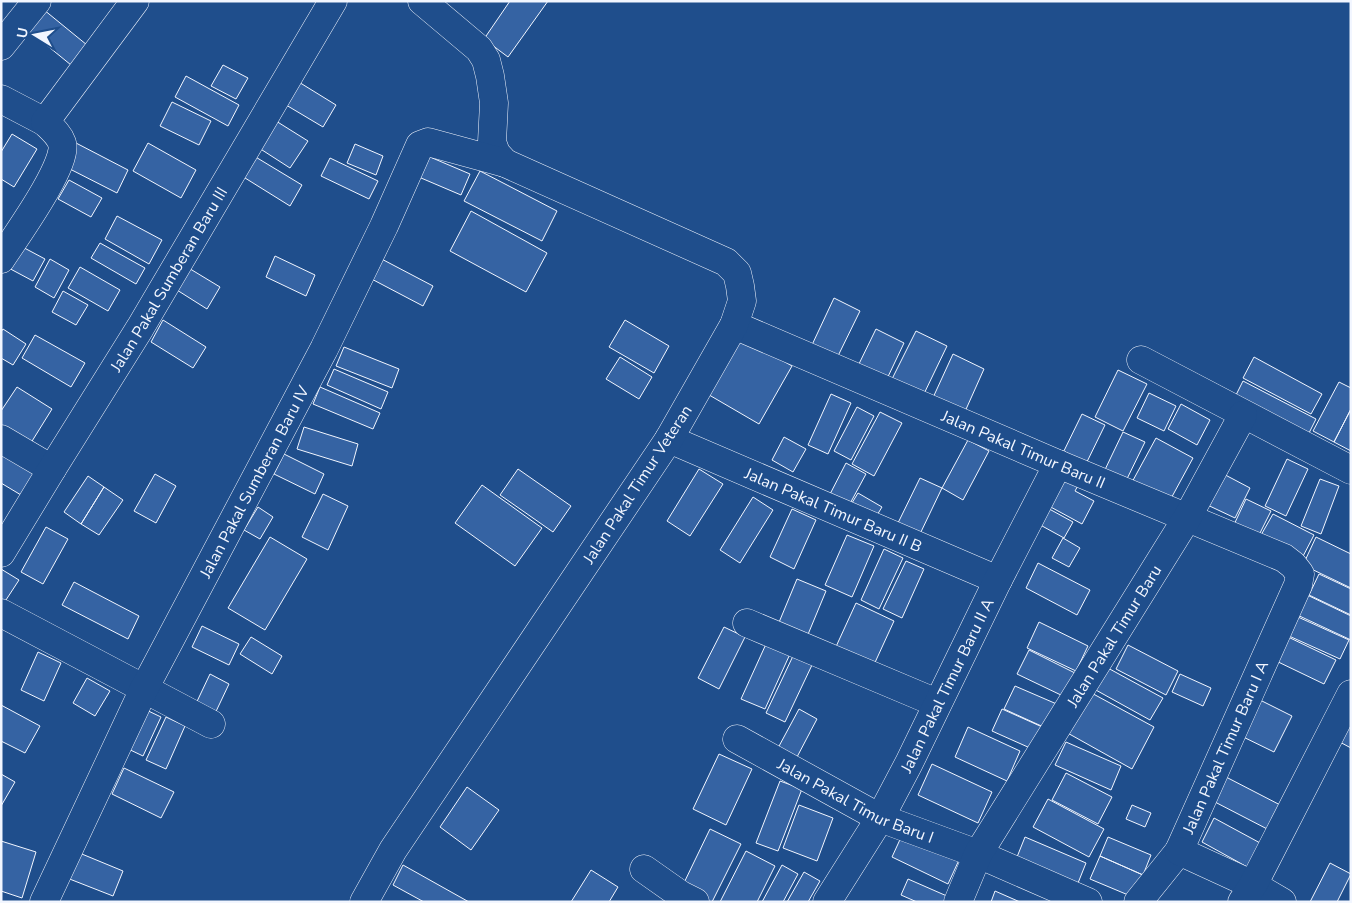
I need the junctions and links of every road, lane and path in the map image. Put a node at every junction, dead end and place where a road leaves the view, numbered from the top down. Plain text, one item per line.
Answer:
1 (37, 1) edge
2 (135, 1) edge
3 (333, 1) edge
4 (422, 1) edge
5 (1, 46) edge
6 (1, 99) edge
7 (45, 122) junction
8 (504, 163) junction
9 (1, 259) edge
10 (734, 325) junction
11 (1141, 360) dead end
12 (1243, 414) junction
13 (1, 438) edge
14 (668, 439) junction
15 (1058, 464) junction
16 (52, 469) junction
17 (1351, 470) edge
18 (1187, 518) junction
19 (1, 554) edge
20 (998, 580) junction
21 (1298, 584) joint
22 (1, 613) edge
23 (746, 623) dead end
24 (144, 689) junction
25 (1351, 694) edge
26 (937, 703) junction
27 (211, 724) dead end
28 (737, 739) dead end
29 (880, 818) junction
30 (1179, 851) junction
31 (978, 854) junction
32 (644, 869) dead end
33 (1248, 894) edge
34 (53, 899) edge
35 (685, 899) edge
36 (364, 902) edge
37 (827, 902) edge
38 (958, 902) edge
39 (1088, 902) edge
40 (1138, 902) edge
41 (1282, 902) edge

1 - 5 street
2 - 7 street
3 - 16 street, Jalan Pakal Sumberan Baru III
4 - 8 street
6 - 7 street
7 - 9 street
8 - 10 street, Jalan Pakal Timur Veteran
8 - 24 street, Jalan Pakal Sumberan Baru IV
10 - 14 street, Jalan Pakal Timur Veteran
10 - 15 street, Jalan Pakal Timur Baru II
11 - 12 street
12 - 17 street
12 - 18 street, Jalan Pakal Timur Baru
13 - 16 street
14 - 20 street, Jalan Pakal Timur Baru II B
14 - 36 street, Jalan Pakal Timur Veteran
15 - 18 street, Jalan Pakal Timur Baru II
15 - 20 street, Jalan Pakal Timur Baru II A
16 - 19 street, Jalan Pakal Sumberan Baru III
18 - 21 street, Jalan Pakal Timur Baru II
18 - 31 street, Jalan Pakal Timur Baru
20 - 26 street, Jalan Pakal Timur Baru II A
21 - 30 street, Jalan Pakal Timur Baru I A
22 - 24 street
23 - 26 street
24 - 27 street
24 - 34 street, Jalan Pakal Sumberan Baru IV
25 - 33 street
26 - 29 street, Jalan Pakal Timur Baru II A
28 - 29 street, Jalan Pakal Timur Baru I
29 - 31 street, Jalan Pakal Timur Baru I
29 - 37 street, Jalan Pakal Timur Baru II A
30 - 33 street
30 - 40 street, Jalan Pakal Timur Baru I A
31 - 38 street, Jalan Pakal Timur Baru
31 - 39 street
32 - 35 street
33 - 41 street

